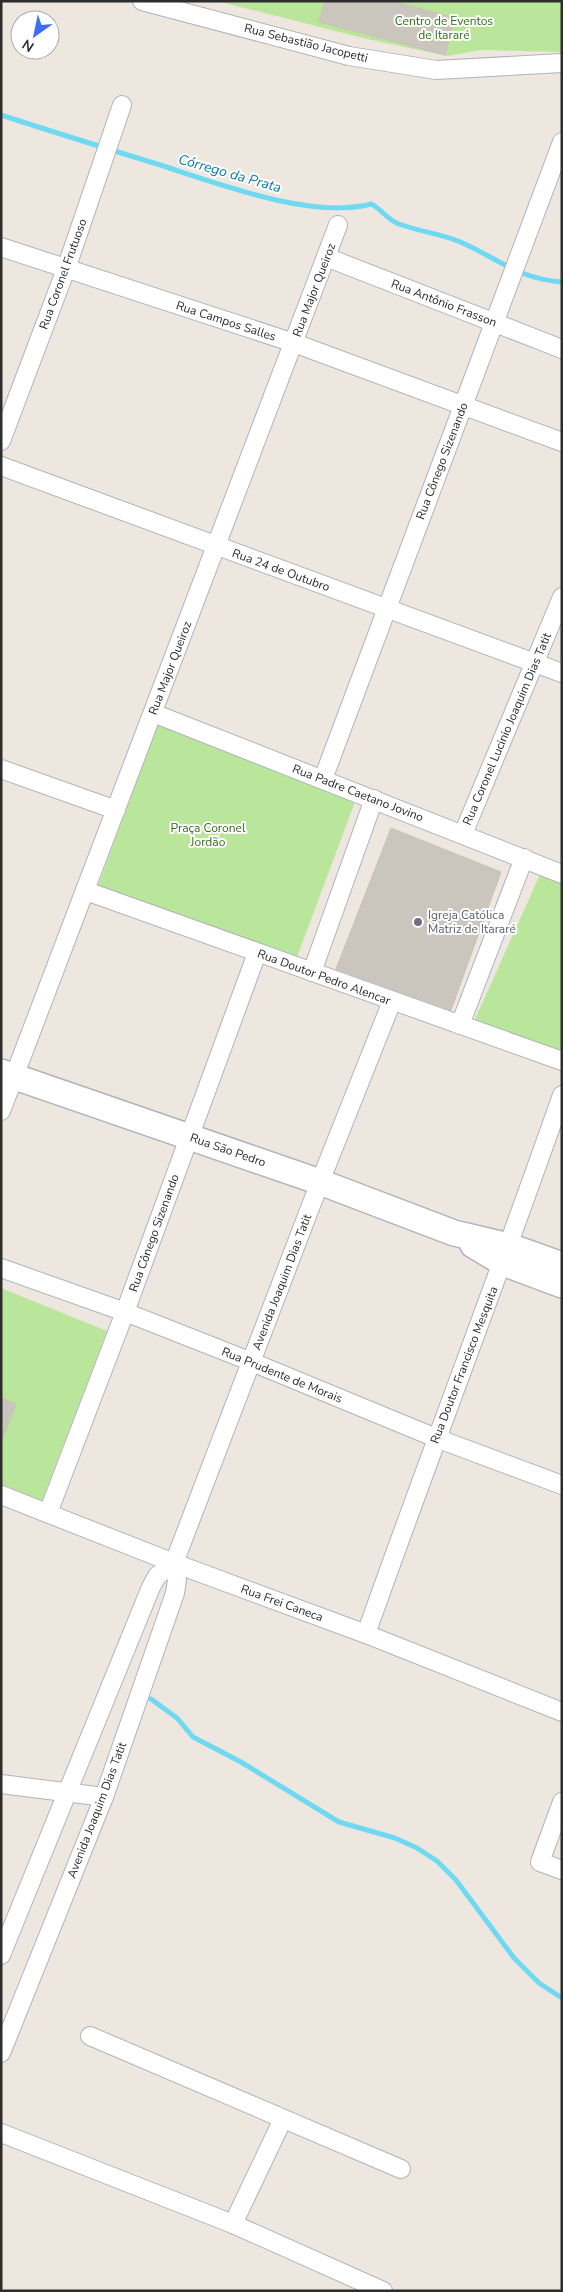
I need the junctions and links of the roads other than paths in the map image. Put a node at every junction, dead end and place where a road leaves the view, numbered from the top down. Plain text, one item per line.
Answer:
1 (142, 1) edge
2 (562, 63) edge
3 (122, 105) dead end
4 (562, 142) edge
5 (338, 225) dead end
6 (1, 247) edge
7 (326, 257) junction
8 (66, 269) junction
9 (495, 323) junction
10 (294, 343) junction
11 (562, 349) edge
12 (464, 404) junction
13 (1, 441) edge
14 (562, 442) edge
15 (1, 466) edge
16 (216, 547) junction
17 (562, 597) edge
18 (387, 608) junction
19 (535, 662) junction
20 (562, 673) edge
21 (153, 713) junction
22 (1, 769) edge
23 (322, 779) junction
24 (374, 799) junction
25 (116, 810) junction
26 (463, 834) junction
27 (524, 858) junction
28 (562, 874) edge
29 (86, 891) junction
30 (257, 953) junction
31 (312, 972) junction
32 (392, 1001) junction
33 (460, 1025) junction
34 (562, 1062) edge
35 (8, 1075) edge
36 (562, 1095) edge
37 (1, 1111) edge
38 (189, 1136) junction
39 (320, 1182) junction
40 (506, 1255) junction
41 (562, 1266) edge
42 (1, 1268) edge
43 (562, 1285) edge
44 (125, 1312) junction
45 (252, 1362) junction
46 (436, 1438) junction
47 (562, 1485) edge
48 (1, 1495) edge
49 (48, 1513) junction
50 (174, 1563) junction
51 (366, 1634) junction
52 (562, 1712) edge
53 (1, 1784) edge
54 (67, 1791) junction
55 (104, 1797) junction
56 (562, 1802) edge
57 (562, 1870) edge
58 (1, 1954) edge
59 (90, 2036) dead end
60 (1, 2053) edge
61 (283, 2119) junction
62 (1, 2133) edge
63 (401, 2169) dead end
64 (233, 2224) junction
65 (384, 2291) edge

1 - 2 street, Rua Sebastião Jacopetti
3 - 8 street, Rua Coronel Frutuoso
4 - 9 street, Rua Cônego Sizenando
5 - 7 street, Rua Major Queiroz
6 - 8 street, Rua Campos Salles
7 - 9 street, Rua Antônio Frasson
7 - 10 street, Rua Major Queiroz
8 - 10 street, Rua Campos Salles
8 - 13 street, Rua Coronel Frutuoso
9 - 11 street, Rua Antônio Frasson
9 - 12 street, Rua Cônego Sizenando
10 - 12 street, Rua Campos Salles
10 - 16 street, Rua Major Queiroz
12 - 14 street, Rua Campos Salles
12 - 18 street, Rua Cônego Sizenando
15 - 16 street, Rua 24 de Outubro
16 - 18 street, Rua 24 de Outubro
16 - 21 street, Rua Major Queiroz
17 - 19 street, Rua Coronel Lucinio Joaquim Dias Tatit
18 - 19 street, Rua 24 de Outubro
18 - 23 street, Rua Cônego Sizenando
19 - 20 street, Rua 24 de Outubro
19 - 26 street, Rua Coronel Lucinio Joaquim Dias Tatit
21 - 23 street, Rua Padre Caetano Jovino
21 - 25 street, Rua Major Queiroz
22 - 25 street
23 - 24 street, Rua Padre Caetano Jovino
24 - 26 street, Rua Padre Caetano Jovino
24 - 31 street
25 - 29 street, Rua Major Queiroz
26 - 27 street, Rua Padre Caetano Jovino
27 - 28 street, Rua Padre Caetano Jovino
27 - 33 street
29 - 30 street, Rua Doutor Pedro Alencar
29 - 35 street, Rua Major Queiroz
30 - 31 street, Rua Doutor Pedro Alencar
30 - 38 street, Rua Cônego Sizenando
31 - 32 street, Rua Doutor Pedro Alencar
32 - 33 street, Rua Doutor Pedro Alencar
32 - 39 street, Avenida Joaquim Dias Tatit
33 - 34 street, Rua Doutor Pedro Alencar
35 - 37 street, Rua Major Queiroz
35 - 38 main road, Rua São Pedro
36 - 40 street, Rua Doutor Francisco Mesquita
38 - 39 main road, Rua São Pedro
38 - 44 street, Rua Cônego Sizenando
39 - 40 main road, Rua São Pedro
39 - 45 street, Avenida Joaquim Dias Tatit
40 - 41 main road, Rua São Pedro
40 - 43 main road, Rua São Pedro
40 - 46 street, Rua Doutor Francisco Mesquita
42 - 44 street, Rua Prudente de Morais
44 - 45 street, Rua Prudente de Morais
44 - 49 street, Rua Cônego Sizenando
45 - 46 street, Rua Prudente de Morais
45 - 50 street, Avenida Joaquim Dias Tatit
46 - 47 street, Rua Prudente de Morais
46 - 51 street, Rua Doutor Francisco Mesquita
48 - 49 street, Rua Frei Caneca
49 - 50 street, Rua Frei Caneca
50 - 51 street, Rua Frei Caneca
50 - 54 street, Avenida Joaquim Dias Tatit
50 - 55 street, Avenida Joaquim Dias Tatit
51 - 52 street, Rua Frei Caneca
53 - 54 street
54 - 55 street
54 - 58 street, Avenida Joaquim Dias Tatit
55 - 60 street, Avenida Joaquim Dias Tatit
56 - 57 street
59 - 61 street
61 - 63 street
61 - 64 street
62 - 64 street
64 - 65 street

